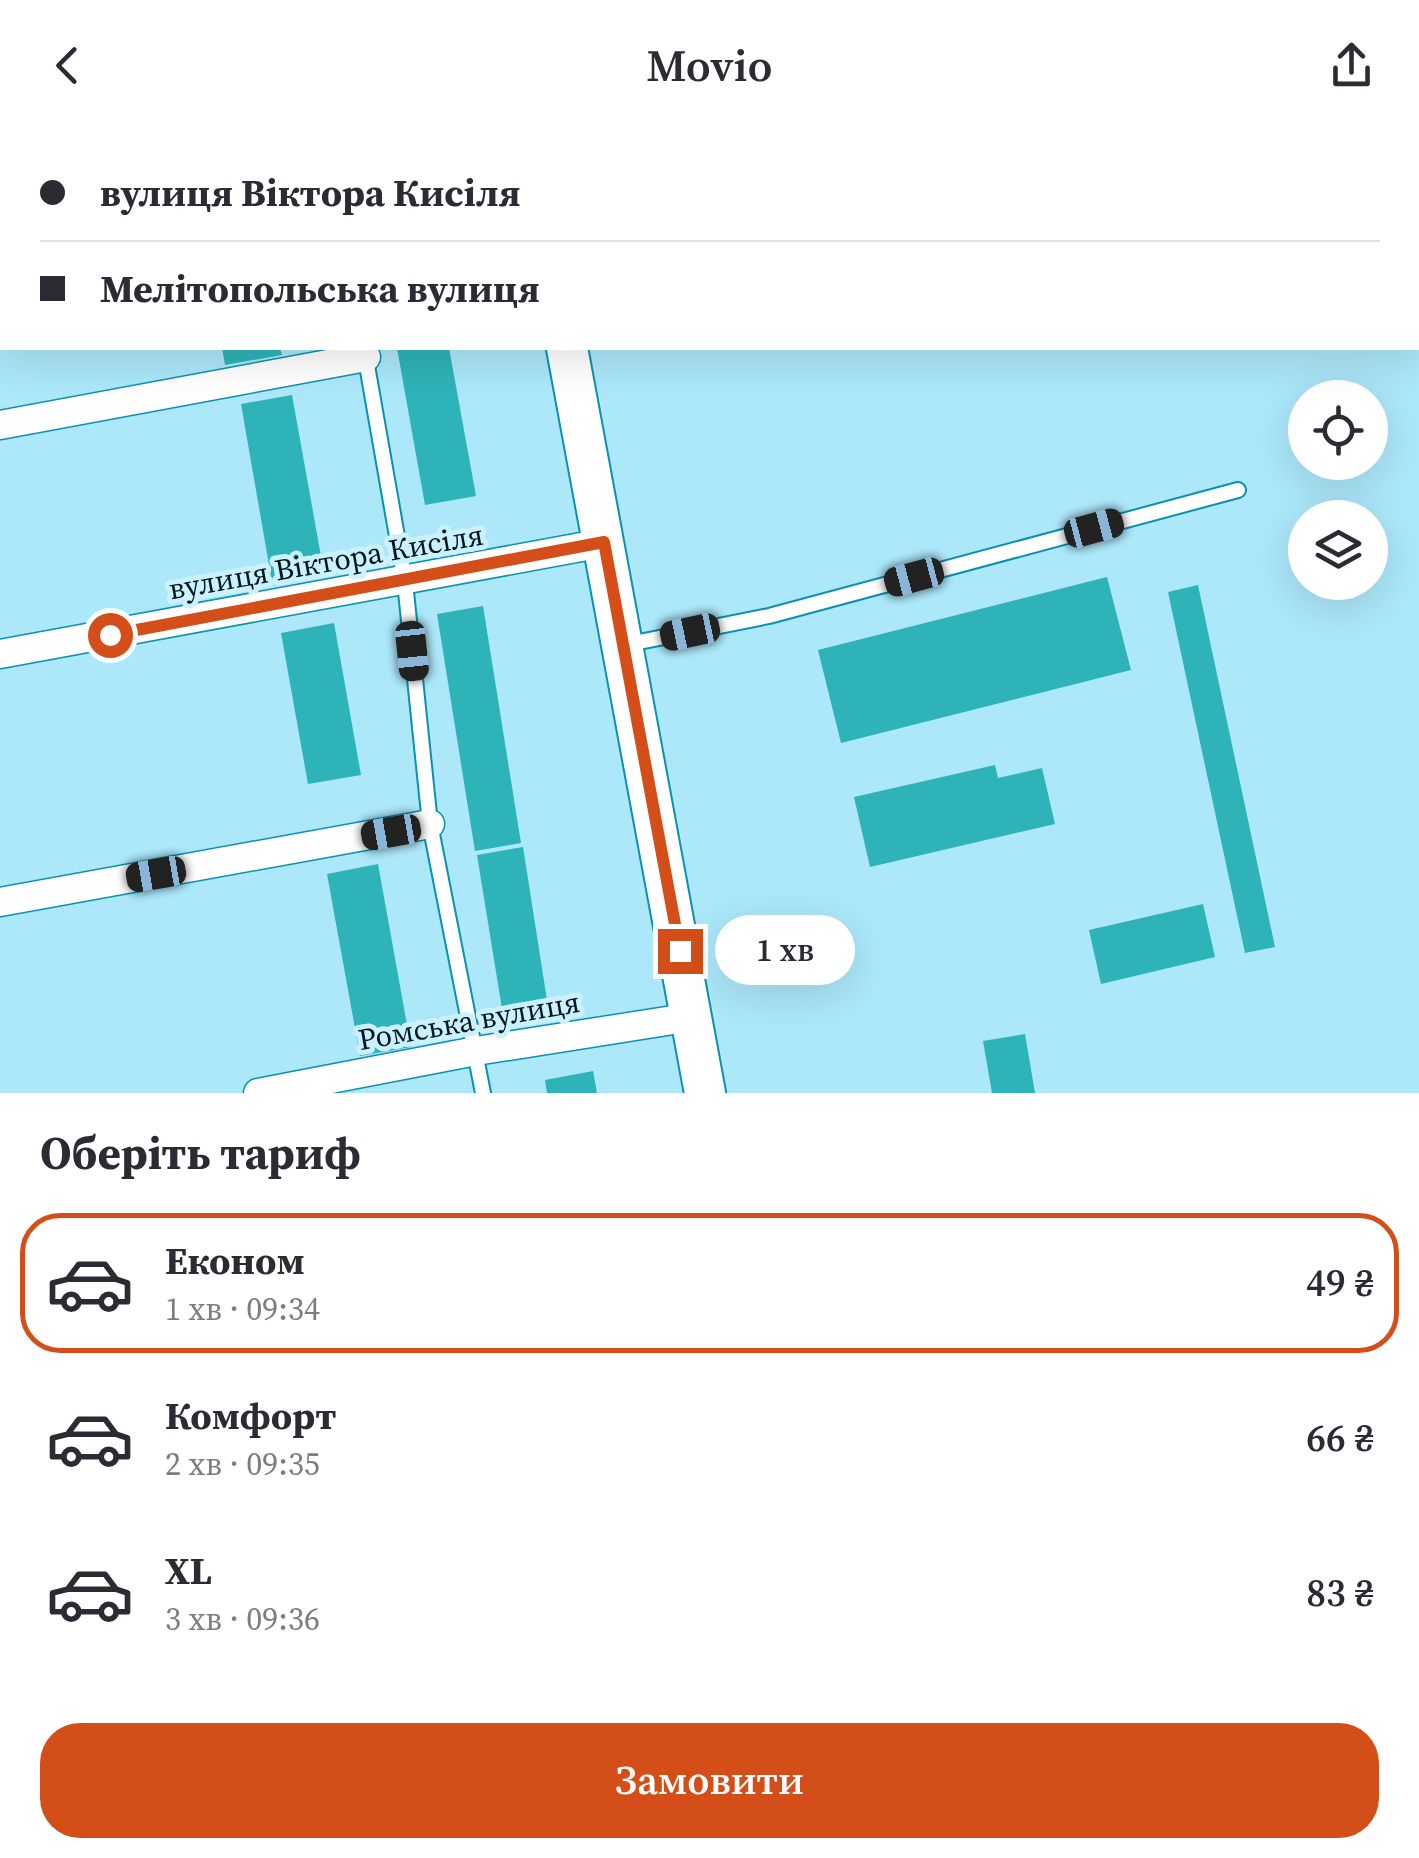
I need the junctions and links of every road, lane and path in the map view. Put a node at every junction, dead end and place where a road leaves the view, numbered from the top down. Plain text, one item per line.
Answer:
1 (567, 350) edge
2 (365, 352) edge
3 (0, 425) edge
4 (1238, 490) dead end
5 (604, 542) junction
6 (405, 582) junction
7 (622, 646) junction
8 (0, 654) edge
9 (430, 824) junction
10 (0, 902) edge
11 (692, 1017) junction
12 (476, 1050) junction
13 (258, 1093) edge
14 (483, 1093) edge
15 (705, 1093) edge

1 - 5 main road
2 - 3 street
2 - 6 lane
4 - 7 lane
5 - 6 street, вулиця Віктора Кисіля
5 - 7 main road
6 - 8 street, вулиця Віктора Кисіля
6 - 9 lane
7 - 11 main road
9 - 10 street
9 - 12 lane
11 - 12 street, Ромська вулиця
11 - 15 main road
12 - 13 street, Ромська вулиця
12 - 14 lane

